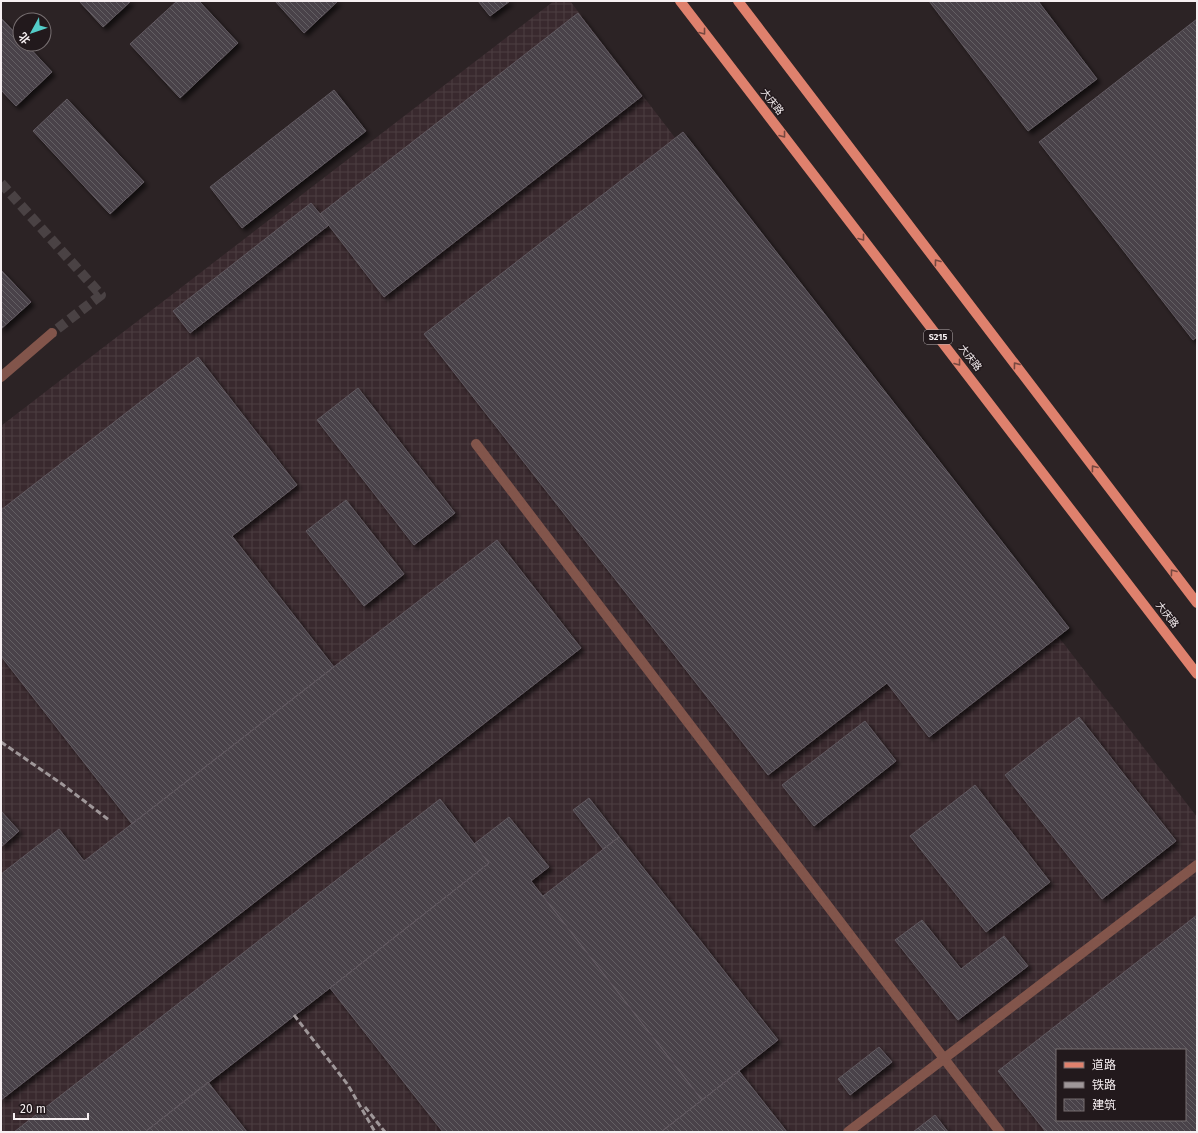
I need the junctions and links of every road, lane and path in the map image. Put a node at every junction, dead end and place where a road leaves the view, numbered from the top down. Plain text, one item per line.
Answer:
1 (680, 1) edge
2 (738, 1) edge
3 (52, 333) tunnel mouth
4 (1, 377) edge
5 (476, 444) dead end
6 (1197, 603) edge
7 (1197, 674) edge
8 (1197, 865) edge
9 (944, 1059) junction
10 (848, 1132) edge
11 (1000, 1132) edge

1 -> 7 main road, 大庆路 / S215
6 -> 2 main road
3 - 4 lane
5 - 9 lane
8 - 9 lane
9 - 10 lane
9 - 11 lane

